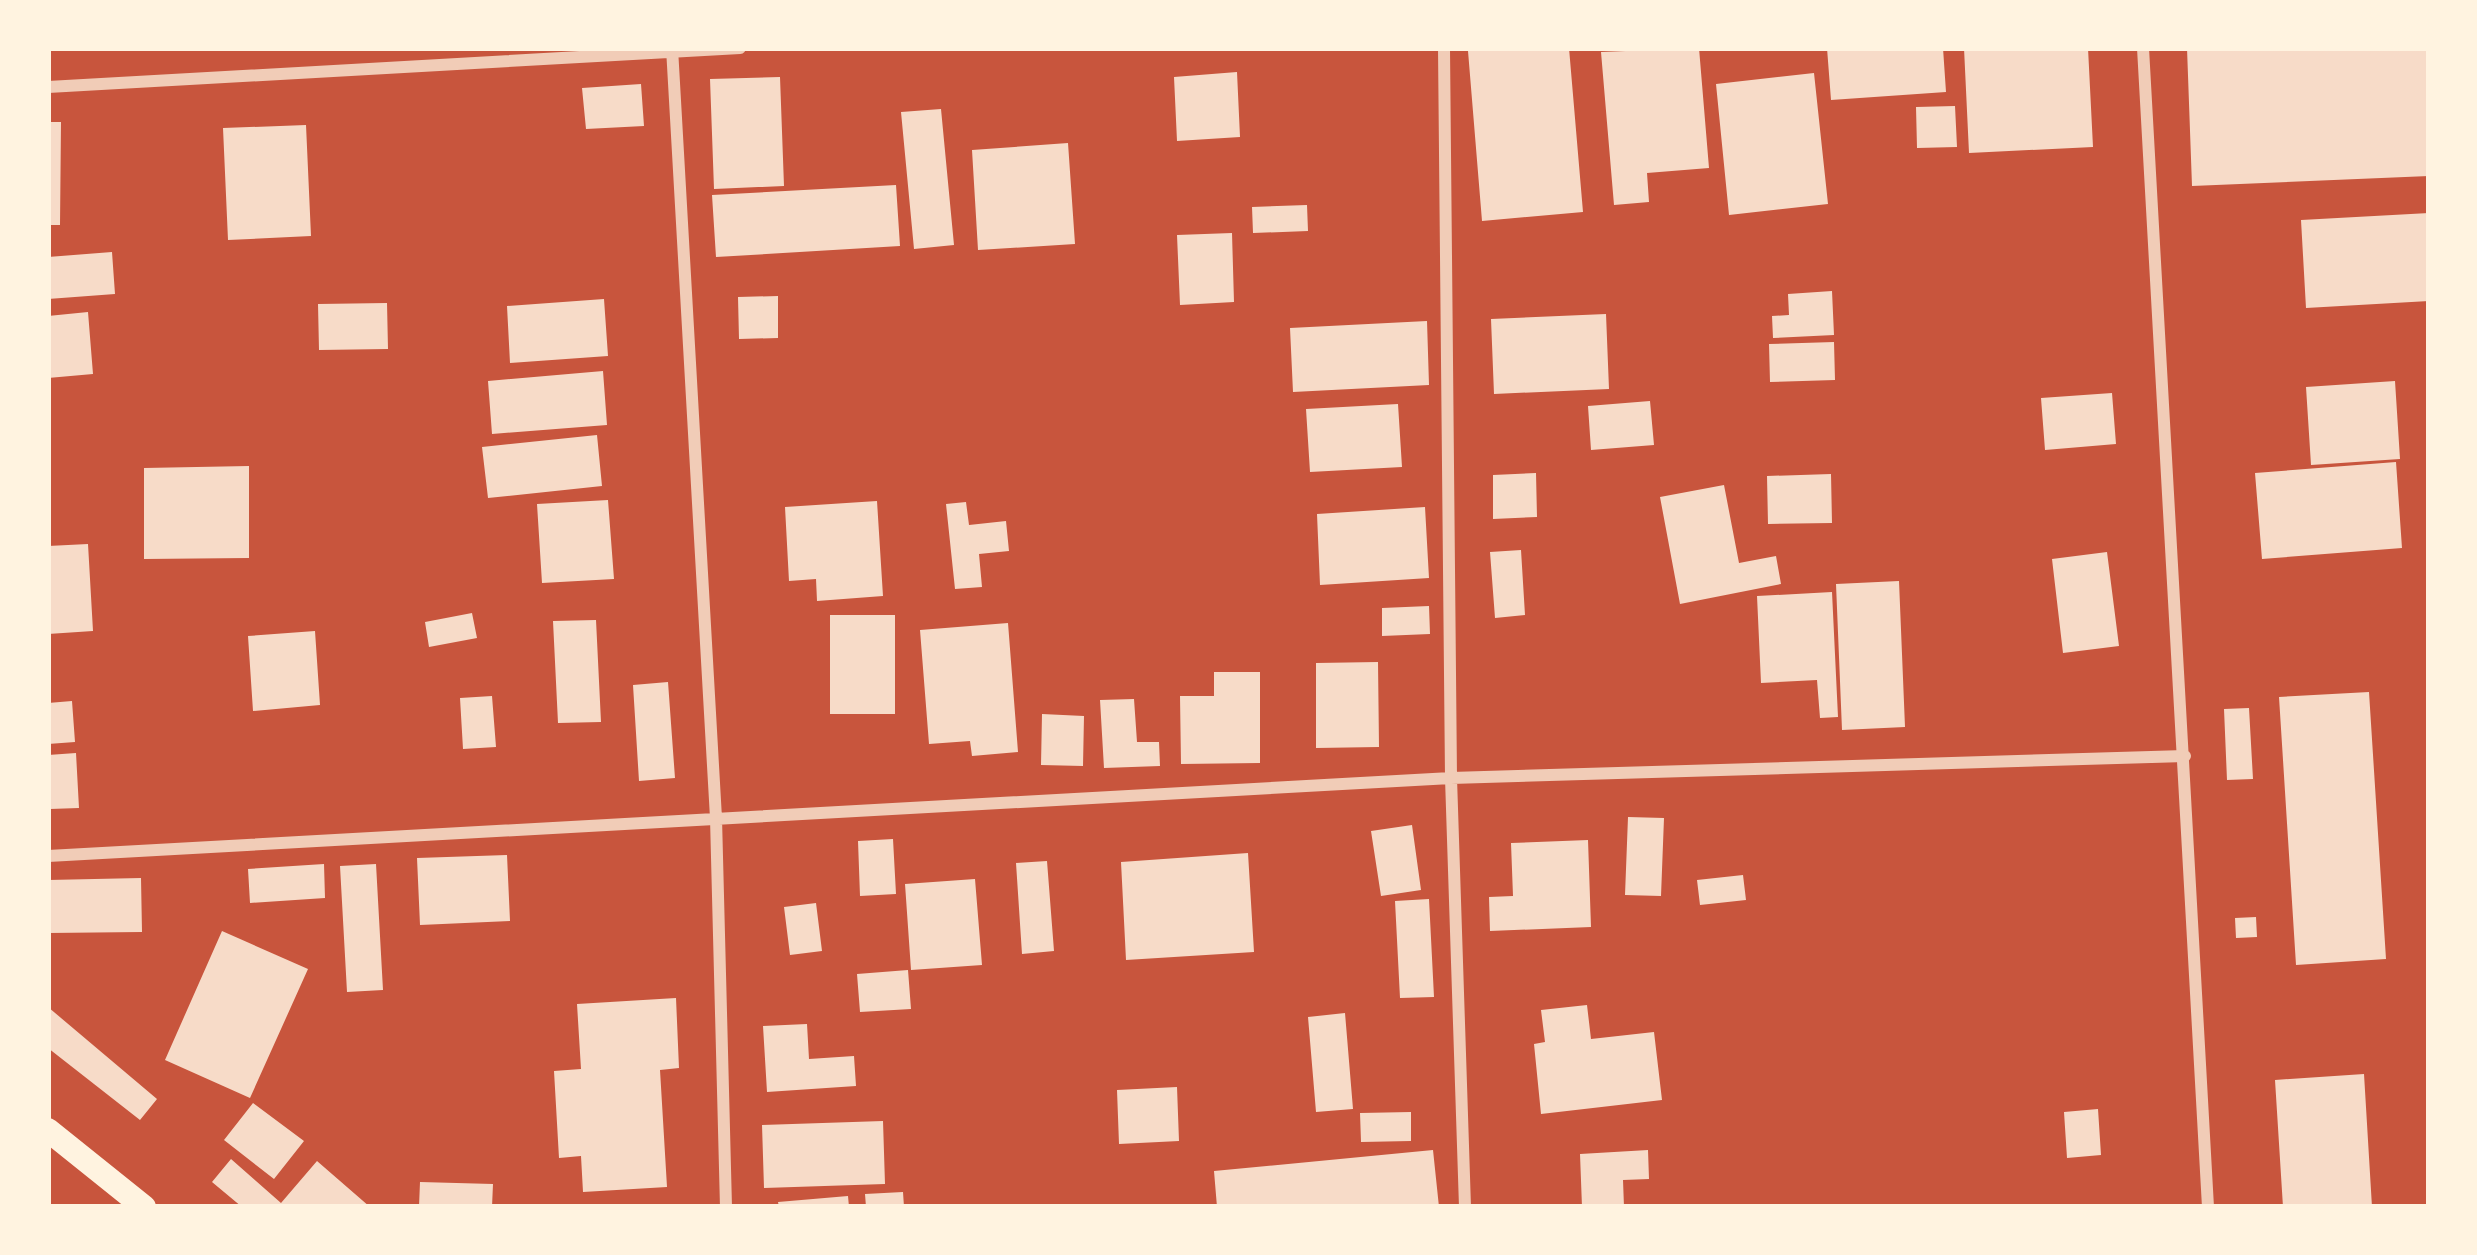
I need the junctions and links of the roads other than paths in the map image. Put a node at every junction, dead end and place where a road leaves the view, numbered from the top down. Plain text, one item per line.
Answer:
1 (740, 48) edge
2 (1444, 48) edge
3 (2143, 48) edge
4 (672, 50) edge
5 (48, 87) edge
6 (2186, 756) junction
7 (1451, 778) junction
8 (716, 818) junction
9 (48, 856) edge
10 (48, 1130) edge
11 (144, 1207) edge
12 (726, 1207) edge
13 (1465, 1207) edge
14 (2208, 1207) edge

1 - 4 street
2 - 7 street
3 - 6 street
4 - 5 street
4 - 8 street
6 - 7 street
6 - 14 street
7 - 8 street
7 - 13 street
8 - 9 street
8 - 12 street
10 - 11 main road

